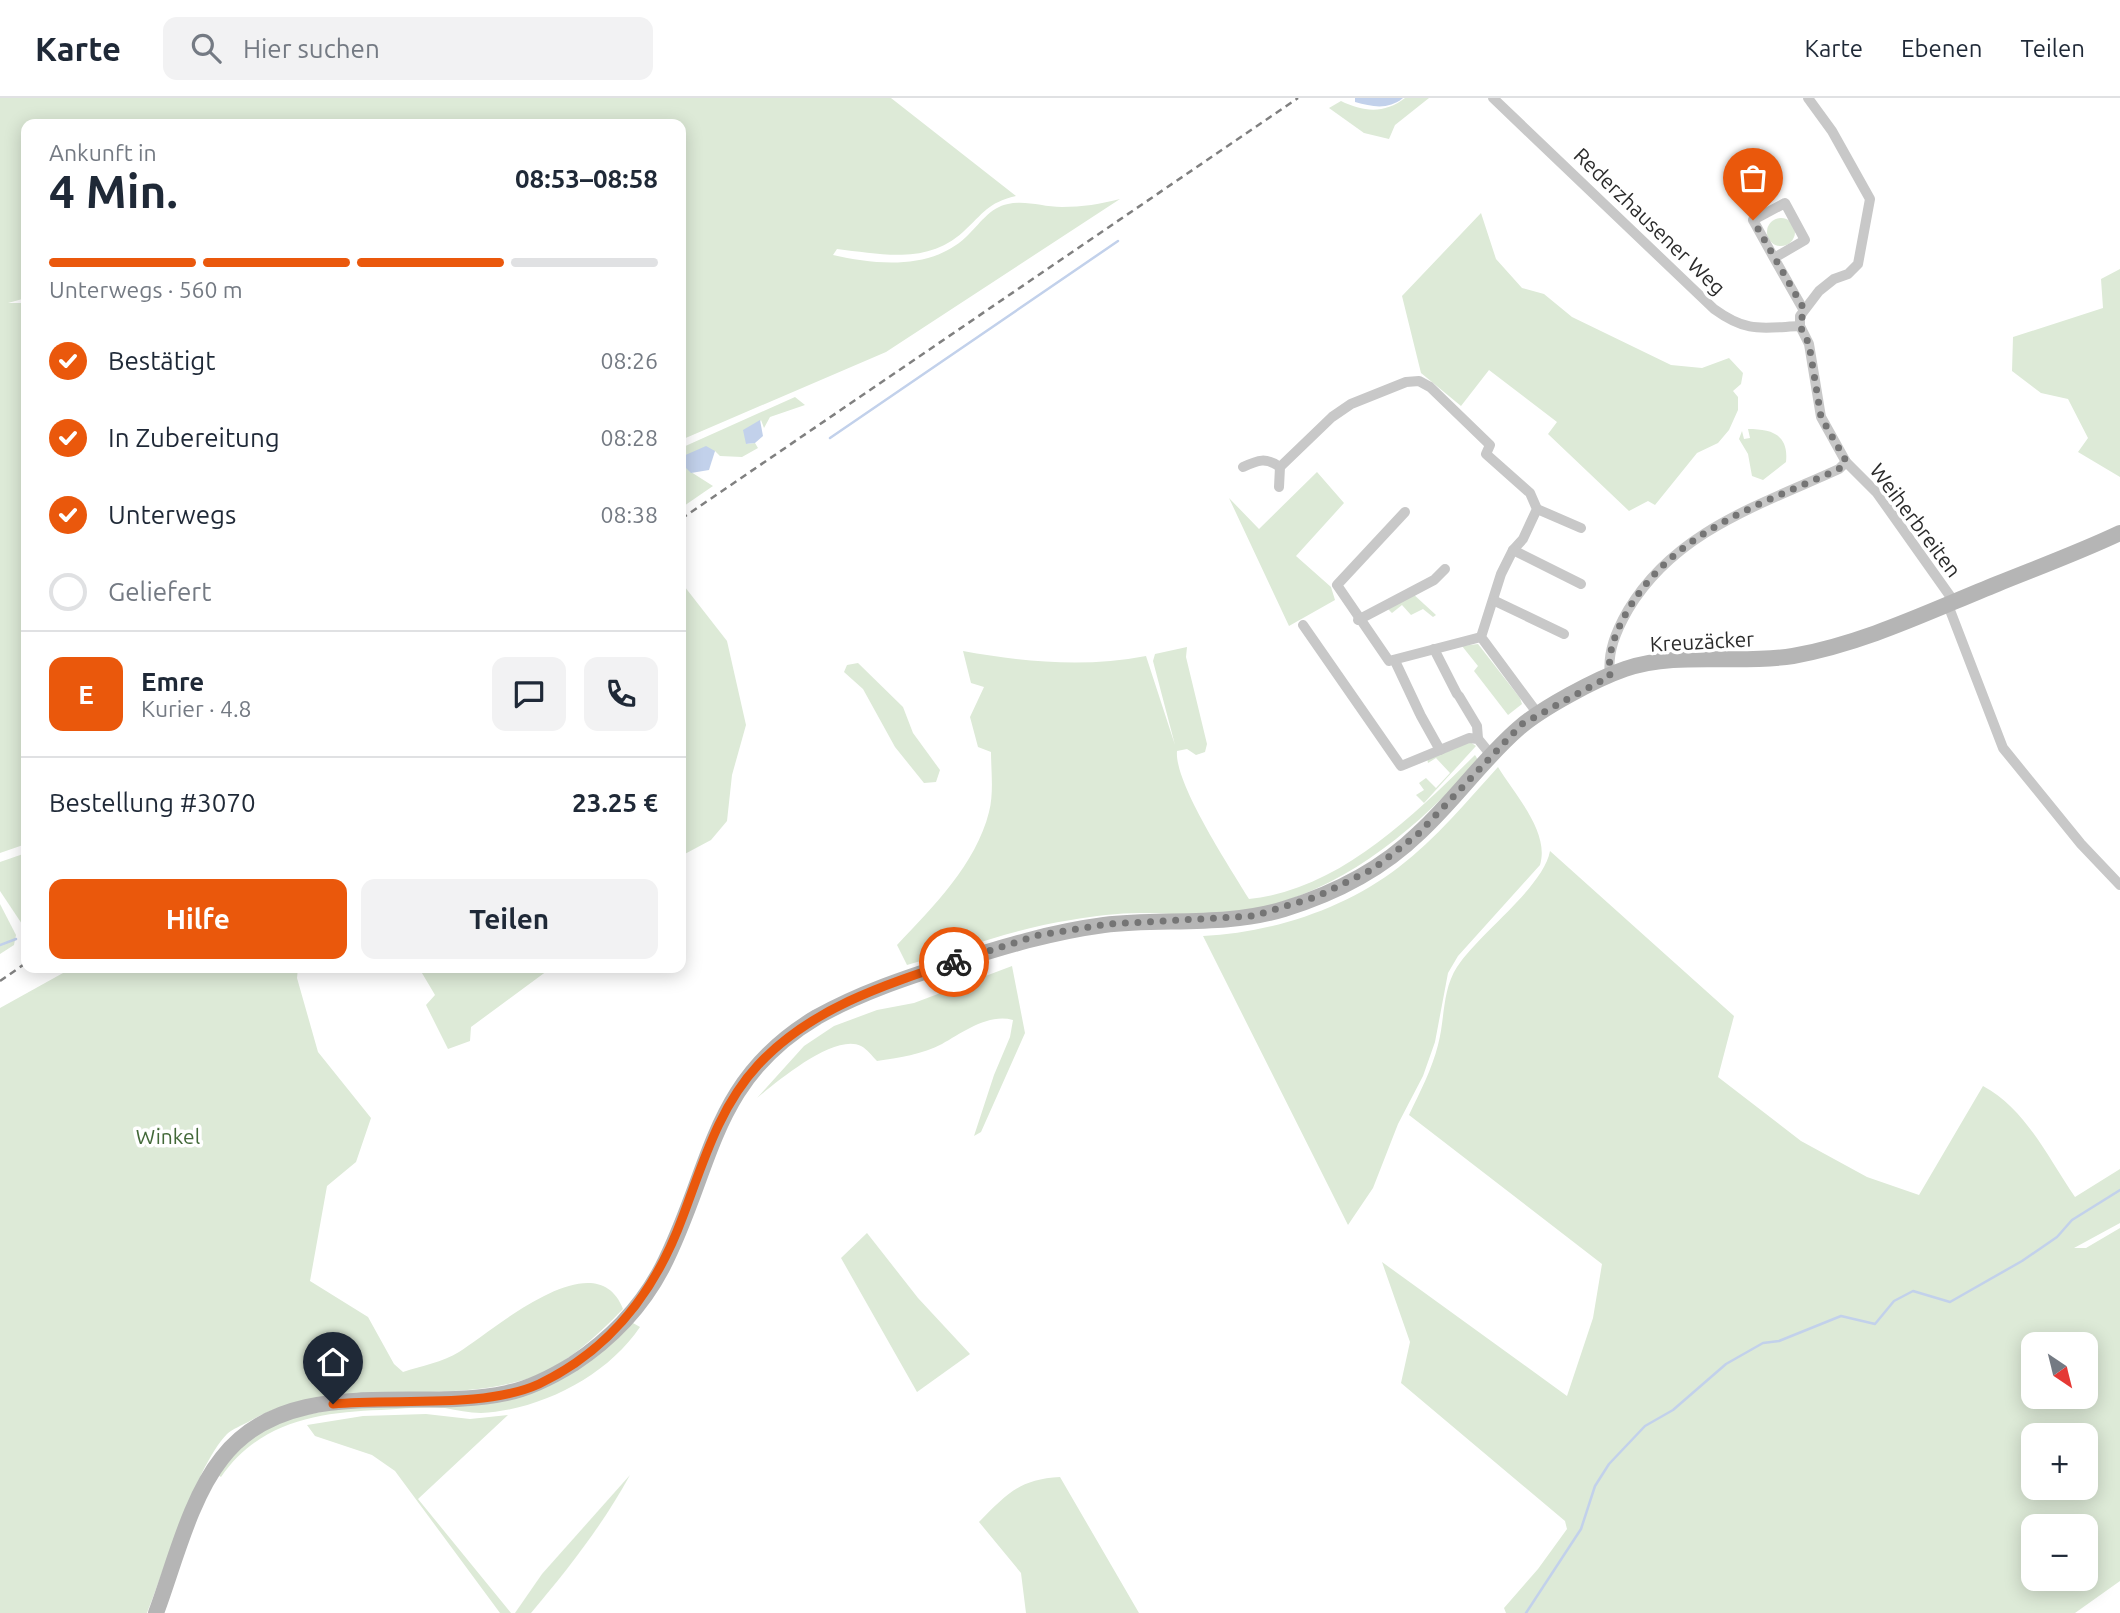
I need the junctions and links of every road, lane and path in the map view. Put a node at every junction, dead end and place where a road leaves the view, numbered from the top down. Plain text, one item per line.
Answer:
1 (1493, 98) edge
2 (1808, 98) edge
3 (1774, 258) junction
4 (1804, 309) junction
5 (1800, 326) junction
6 (1846, 461) junction
7 (1243, 467) dead end
8 (1280, 467) junction
9 (1279, 487) dead end
10 (1537, 509) junction
11 (1405, 512) dead end
12 (1581, 528) dead end
13 (2120, 533) edge
14 (1513, 550) junction
15 (1445, 569) dead end
16 (1580, 584) dead end
17 (1495, 601) junction
18 (1952, 604) junction
19 (1358, 620) junction
20 (1303, 625) dead end
21 (1564, 634) dead end
22 (1481, 637) junction
23 (1434, 649) junction
24 (1395, 661) junction
25 (1610, 676) junction
26 (1538, 714) junction
27 (1478, 739) junction
28 (1440, 750) junction
29 (1491, 755) junction
30 (2120, 885) edge
31 (156, 1613) edge

1 - 5 street, Rederzhausener Weg
2 - 4 street
3 - 3 street
3 - 4 street
4 - 5 street
5 - 6 street, Weiherbreiten
6 - 18 street, Weiherbreiten
6 - 25 street
7 - 8 street
8 - 9 street
8 - 10 street
10 - 12 street
10 - 14 street
11 - 19 street
13 - 18 street, Kreuzäcker
14 - 16 street
14 - 17 street
15 - 19 street
17 - 21 street
17 - 22 street
18 - 25 street, Kreuzäcker
18 - 30 street
19 - 24 street
20 - 28 street
22 - 23 street
22 - 26 street
23 - 24 street
23 - 27 street
24 - 28 street
25 - 26 street, Kreuzäcker
26 - 29 street, Kreuzäcker
27 - 28 street
27 - 29 street
29 - 31 street, Kreuzäcker

